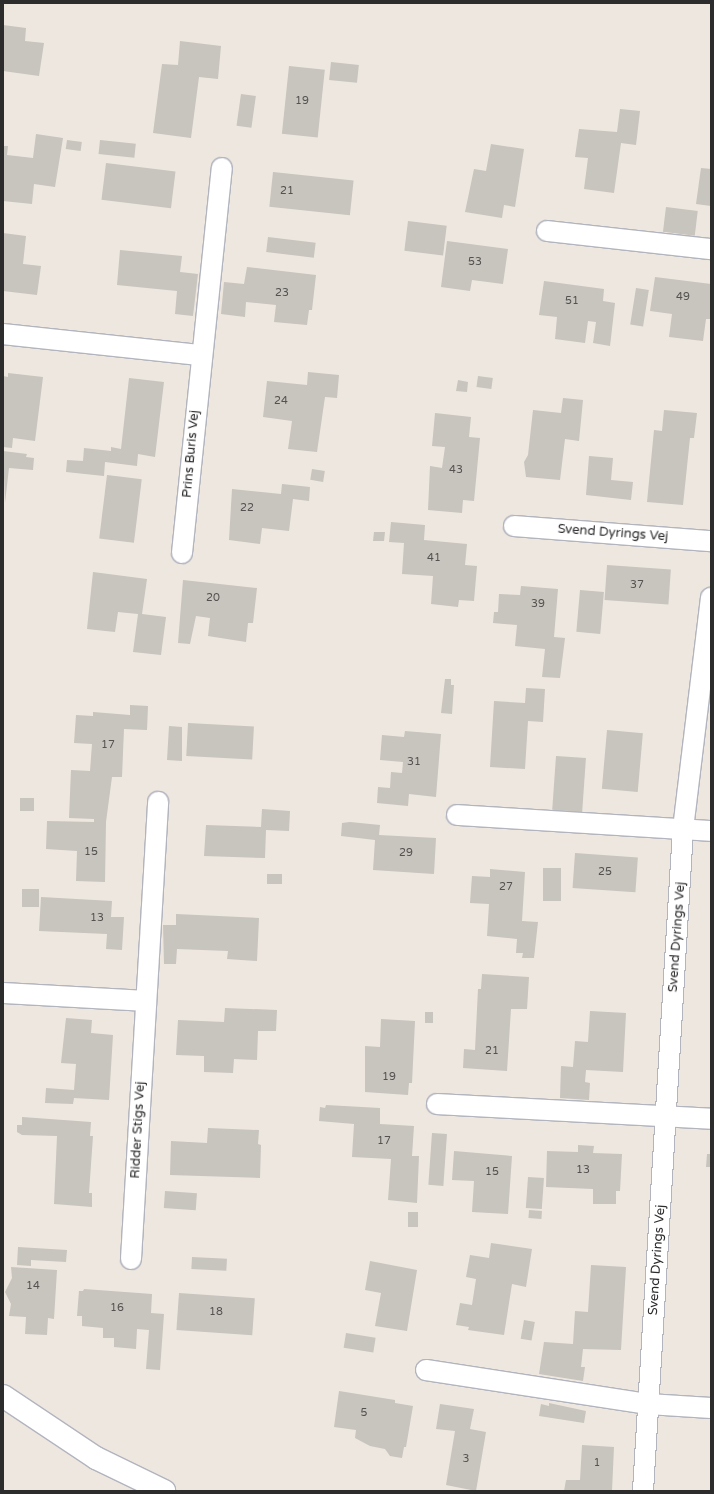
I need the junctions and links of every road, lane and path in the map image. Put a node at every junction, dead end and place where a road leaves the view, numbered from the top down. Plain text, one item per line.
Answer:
1 (222, 168) dead end
2 (547, 231) dead end
3 (711, 249) edge
4 (3, 334) edge
5 (201, 355) junction
6 (514, 526) dead end
7 (711, 541) edge
8 (182, 554) dead end
9 (711, 598) edge
10 (158, 802) dead end
11 (457, 815) dead end
12 (683, 829) junction
13 (711, 831) edge
14 (3, 993) edge
15 (146, 1001) junction
16 (437, 1104) dead end
17 (666, 1116) junction
18 (711, 1119) edge
19 (131, 1258) dead end
20 (426, 1370) dead end
21 (3, 1396) edge
22 (648, 1404) junction
23 (711, 1408) edge
24 (164, 1491) edge
25 (644, 1491) edge

1 - 5 street, Prins Buris Vej
2 - 3 street
4 - 5 street
5 - 8 street, Prins Buris Vej
6 - 7 street, Svend Dyrings Vej
9 - 12 street, Svend Dyrings Vej
10 - 15 street, Ridder Stigs Vej
11 - 12 street
12 - 13 street
12 - 17 street, Svend Dyrings Vej
14 - 15 street
15 - 19 street, Ridder Stigs Vej
16 - 17 street
17 - 18 street
17 - 22 street, Svend Dyrings Vej
20 - 22 street
21 - 24 street
22 - 23 street
22 - 25 street, Svend Dyrings Vej

